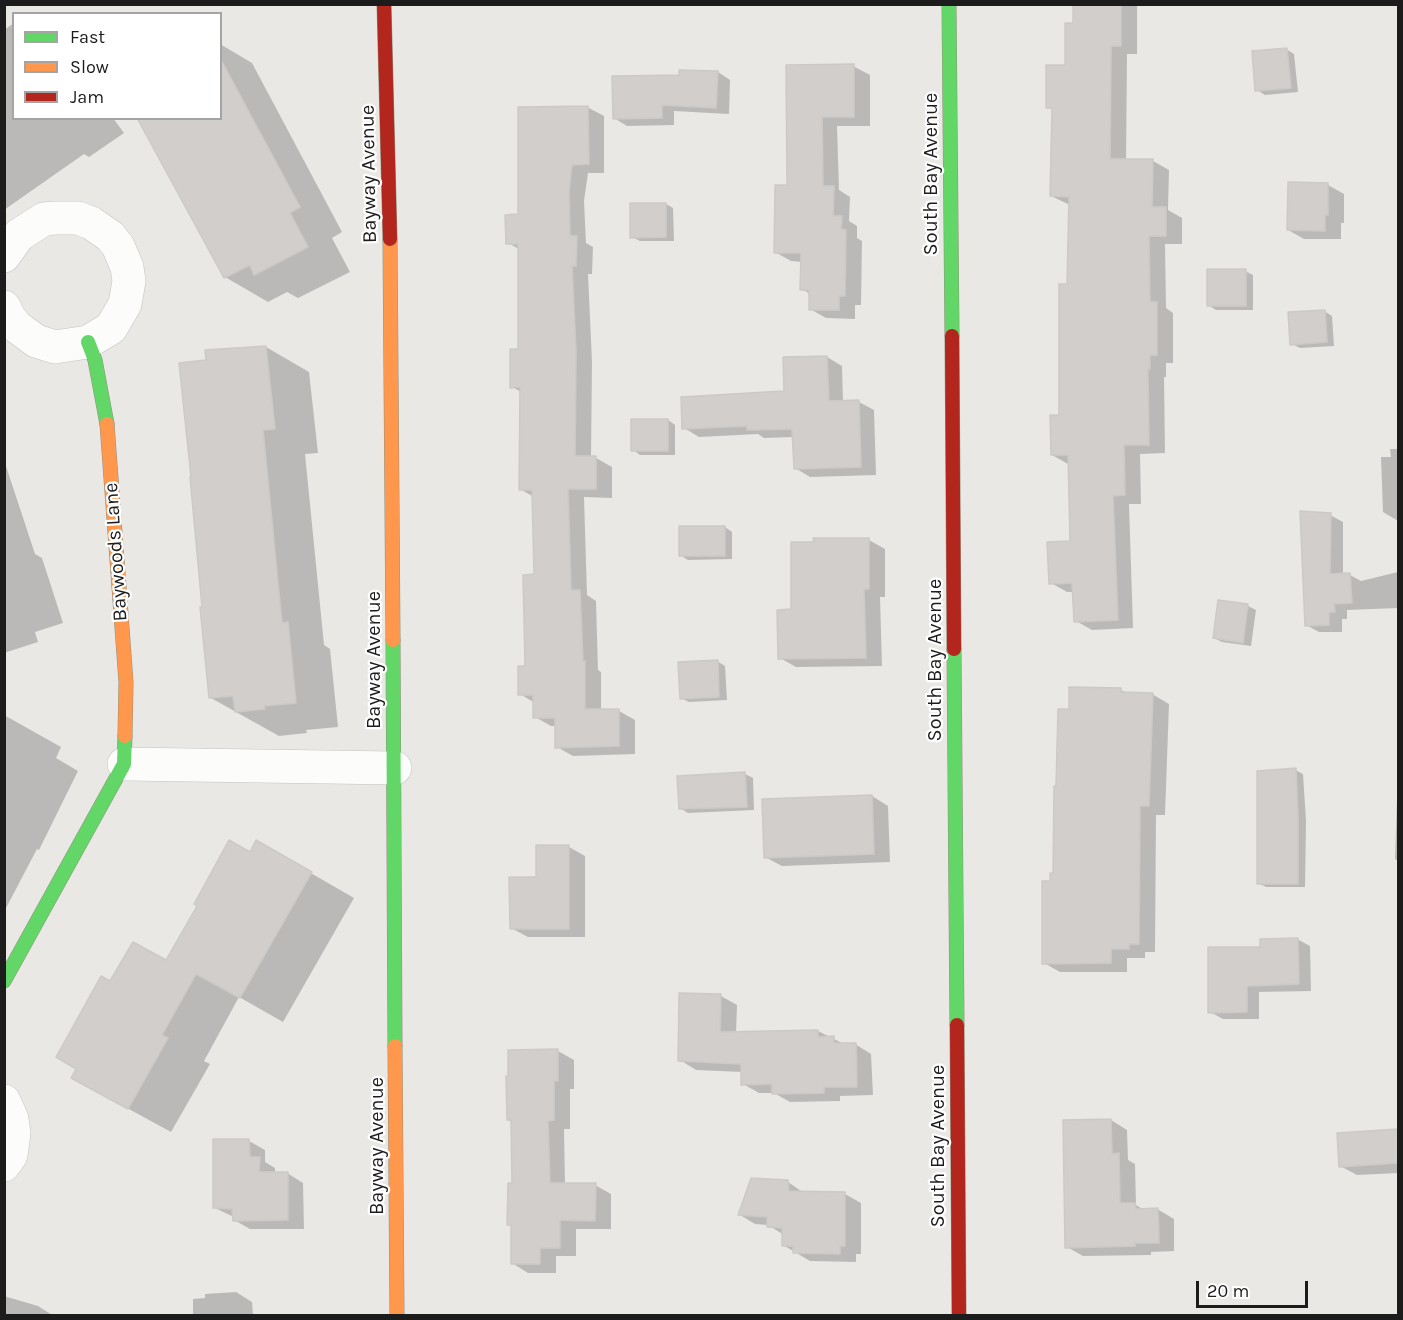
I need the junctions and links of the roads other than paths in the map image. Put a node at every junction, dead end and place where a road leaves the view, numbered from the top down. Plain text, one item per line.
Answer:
1 (384, 4) edge
2 (949, 4) edge
3 (4, 256) edge
4 (4, 307) edge
5 (88, 342) junction
6 (124, 764) junction
7 (395, 768) junction
8 (4, 981) edge
9 (4, 1101) edge
10 (4, 1165) edge
11 (397, 1316) edge
12 (959, 1316) edge

1 - 7 street, Bayway Avenue
2 - 12 street, South Bay Avenue
3 - 5 street
4 - 5 street
5 - 6 street, Baywoods Lane
6 - 7 street
6 - 8 street, Baywoods Lane
7 - 11 street, Bayway Avenue
9 - 10 street

